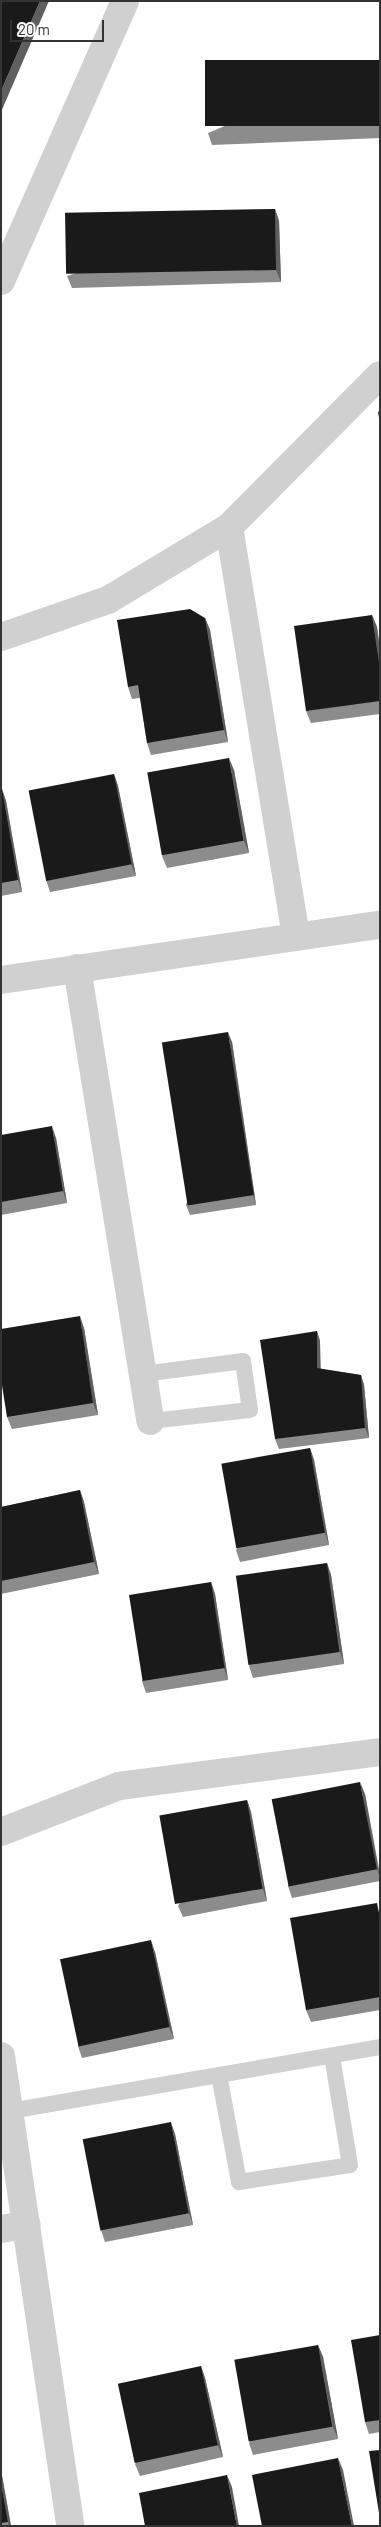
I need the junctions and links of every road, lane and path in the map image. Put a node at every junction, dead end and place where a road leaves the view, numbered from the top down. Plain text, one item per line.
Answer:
1 (125, 1) edge
2 (1, 282) edge
3 (380, 375) edge
4 (229, 527) junction
5 (1, 637) edge
6 (380, 924) edge
7 (296, 937) junction
8 (77, 968) junction
9 (1, 980) edge
10 (143, 1374) junction
11 (150, 1421) joint
12 (380, 1752) edge
13 (1, 1832) edge
14 (380, 2047) edge
15 (1, 2056) edge
16 (332, 2056) junction
17 (219, 2075) junction
18 (10, 2111) junction
19 (14, 2227) edge
20 (70, 2526) edge

1 - 2 street
3 - 4 street
4 - 5 street
4 - 7 street
6 - 7 street
7 - 8 street
8 - 9 street
8 - 10 street
10 - 11 street
10 - 11 lane
12 - 13 street
14 - 16 lane
15 - 18 street
16 - 17 lane
16 - 17 lane
17 - 18 lane
18 - 19 street
19 - 20 street

